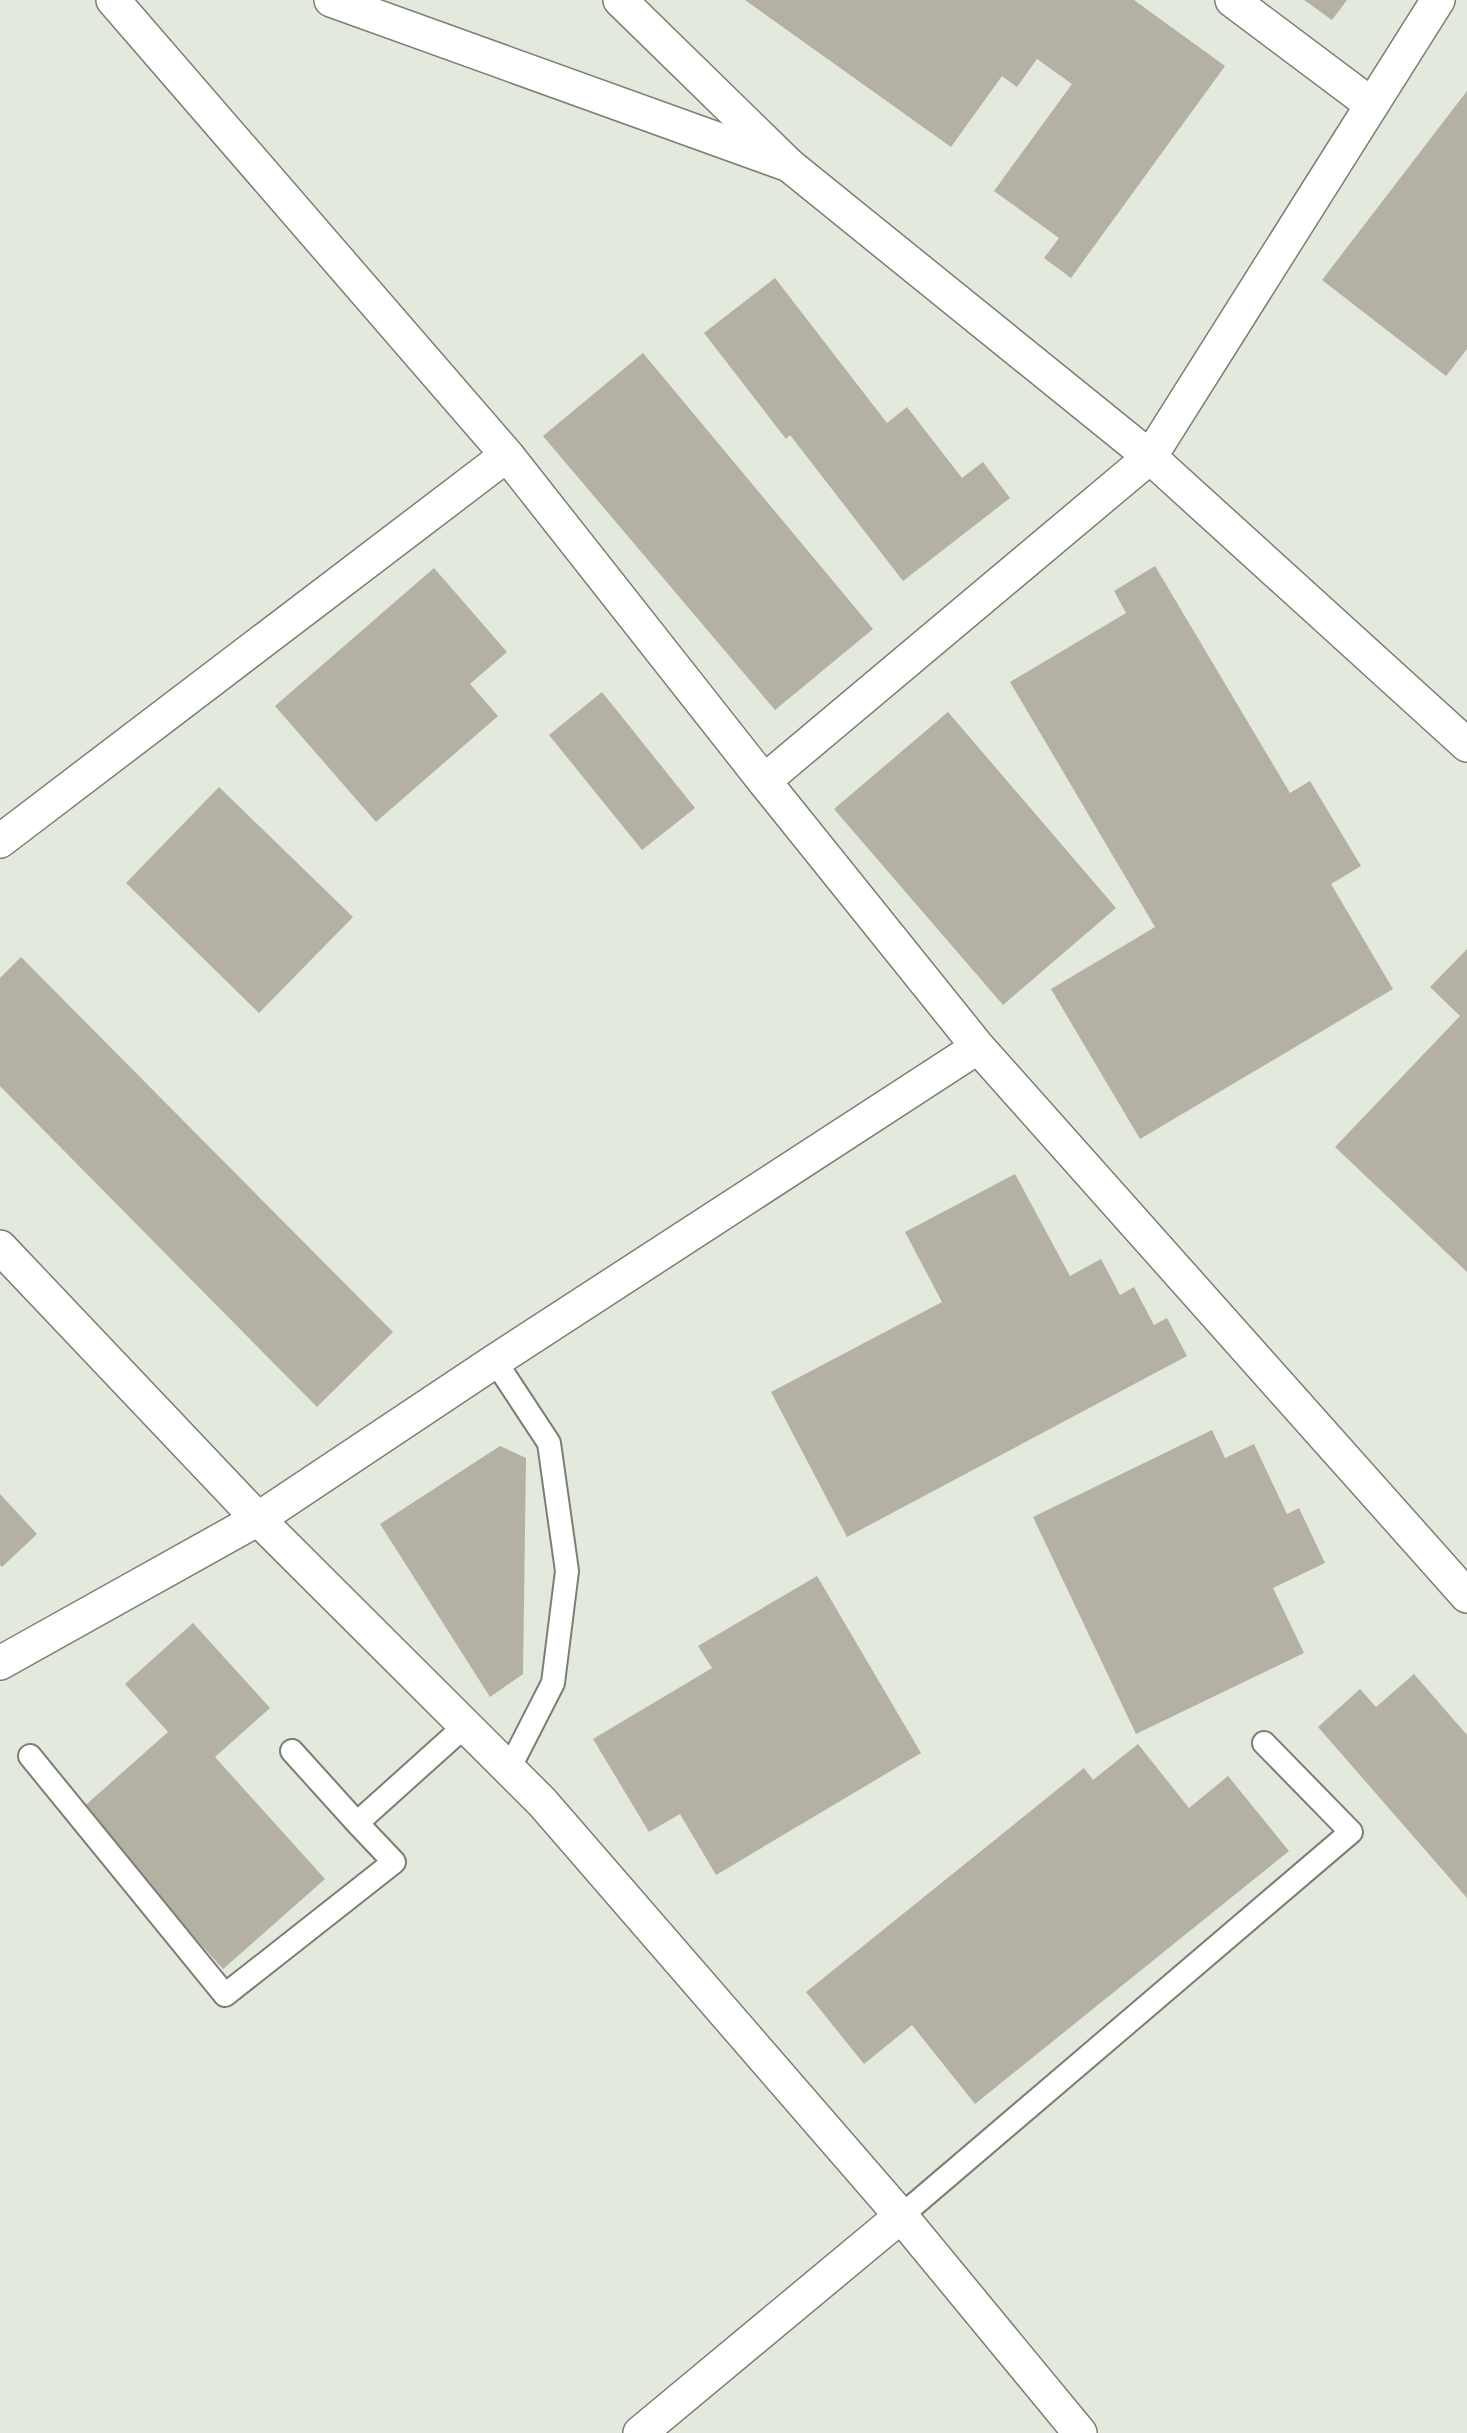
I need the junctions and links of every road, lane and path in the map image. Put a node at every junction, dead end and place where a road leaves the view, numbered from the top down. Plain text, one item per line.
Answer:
1 (113, 0) edge
2 (331, 0) edge
3 (620, 0) edge
4 (1232, 0) edge
5 (1438, 0) edge
6 (1372, 105) junction
7 (789, 165) junction
8 (507, 455) junction
9 (1150, 457) junction
10 (1467, 745) edge
11 (765, 781) junction
12 (0, 841) edge
13 (978, 1047) junction
14 (0, 1247) edge
15 (495, 1361) junction
16 (258, 1519) junction
17 (1467, 1596) edge
18 (0, 1663) edge
19 (466, 1725) junction
20 (1264, 1743) dead end
21 (292, 1751) dead end
22 (30, 1756) dead end
23 (509, 1769) junction
24 (357, 1823) junction
25 (901, 2216) junction
26 (640, 2433) edge
27 (1080, 2433) edge

1 - 8 street
2 - 7 street
3 - 7 street
4 - 6 street
5 - 6 street
6 - 9 street
7 - 9 street
8 - 11 street
8 - 12 street
9 - 10 street
9 - 11 street
11 - 13 street
13 - 15 street
13 - 17 street
14 - 16 street
15 - 16 street
15 - 23 lane
16 - 18 street
16 - 19 street
19 - 23 street
19 - 24 lane
20 - 25 lane
21 - 24 lane
22 - 24 lane
23 - 25 street
25 - 26 street
25 - 27 street

